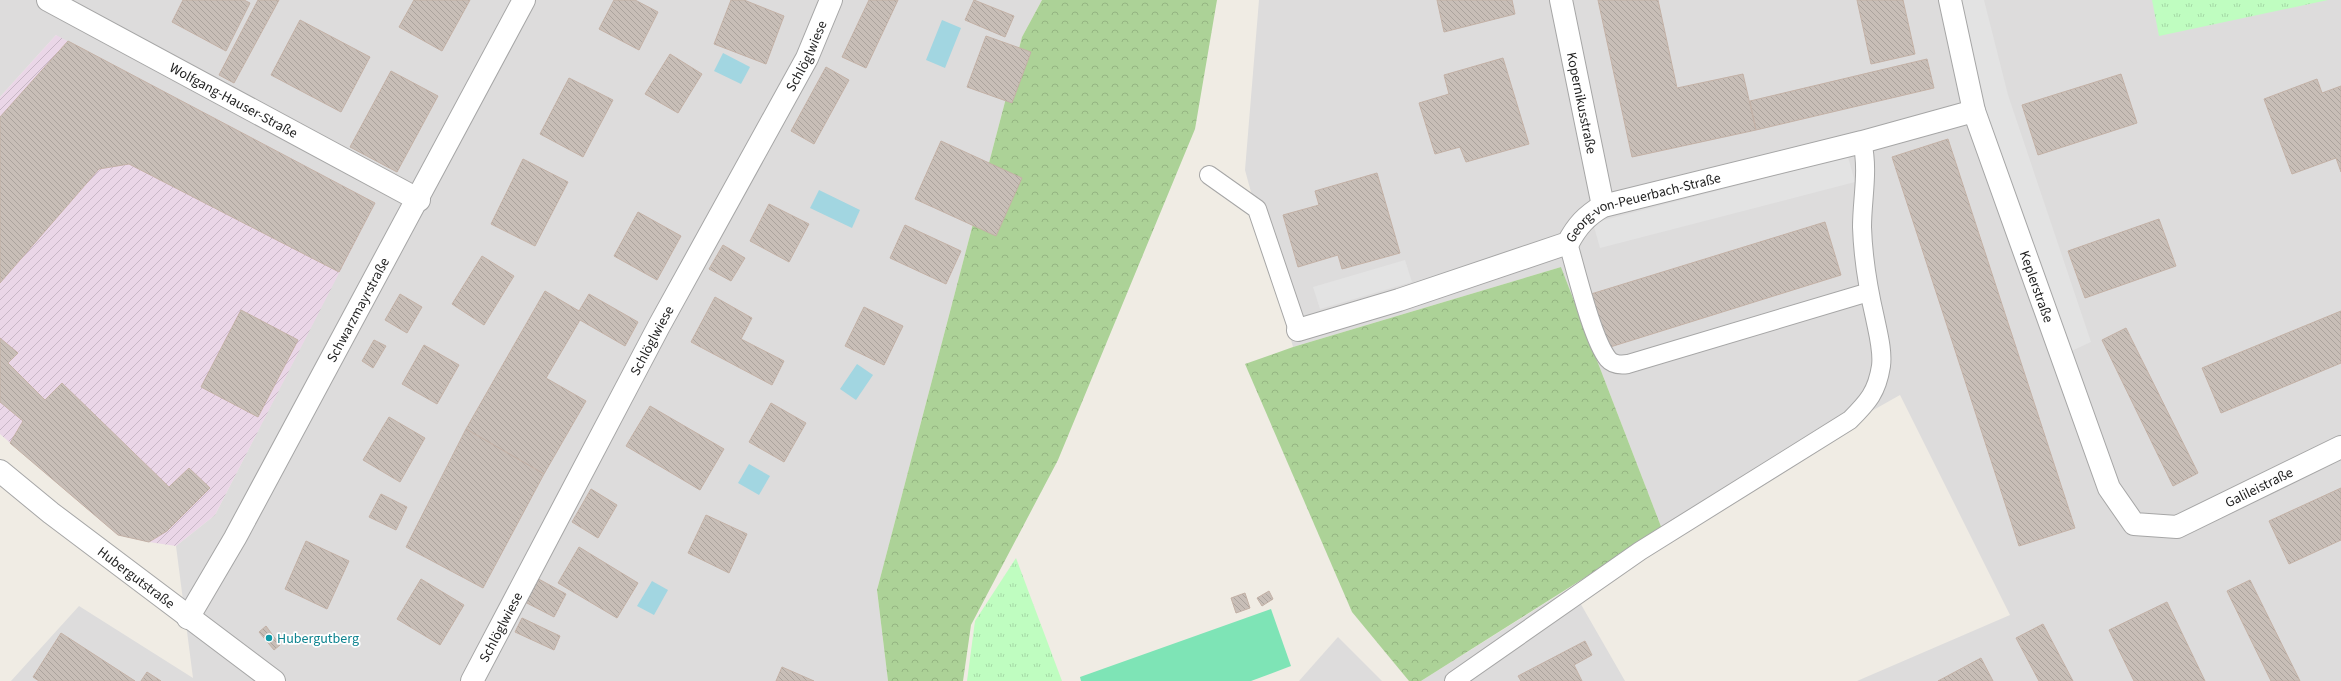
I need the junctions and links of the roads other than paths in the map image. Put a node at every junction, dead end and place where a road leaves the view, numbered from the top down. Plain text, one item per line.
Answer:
1 (48, 0) edge
2 (524, 0) edge
3 (831, 0) edge
4 (1561, 0) edge
5 (1950, 0) edge
6 (1974, 110) junction
7 (1862, 142) junction
8 (1209, 175) dead end
9 (419, 200) junction
10 (1603, 206) junction
11 (1568, 243) junction
12 (1869, 292) junction
13 (1298, 330) joint
14 (2341, 447) edge
15 (0, 471) edge
16 (2177, 527) joint
17 (188, 618) junction
18 (274, 681) edge
19 (472, 681) edge
20 (1454, 681) edge

1 - 9 street, Wolfgang-Hauser-Straße
2 - 9 street, Schwarzmayrstraße
3 - 19 street, Schlöglwiese
4 - 10 street, Kopernikusstraße
5 - 6 street, Keplerstraße
6 - 7 street, Georg-von-Peuerbach-Straße
6 - 16 street, Keplerstraße
7 - 10 street, Georg-von-Peuerbach-Straße
7 - 12 lane
8 - 13 lane
9 - 17 street, Schwarzmayrstraße
10 - 11 street, Georg-von-Peuerbach-Straße
11 - 12 lane
11 - 13 street, Georg-von-Peuerbach-Straße
12 - 20 lane
14 - 16 street, Galileistraße
15 - 17 street, Hubergutstraße
17 - 18 street, Hubergutstraße

